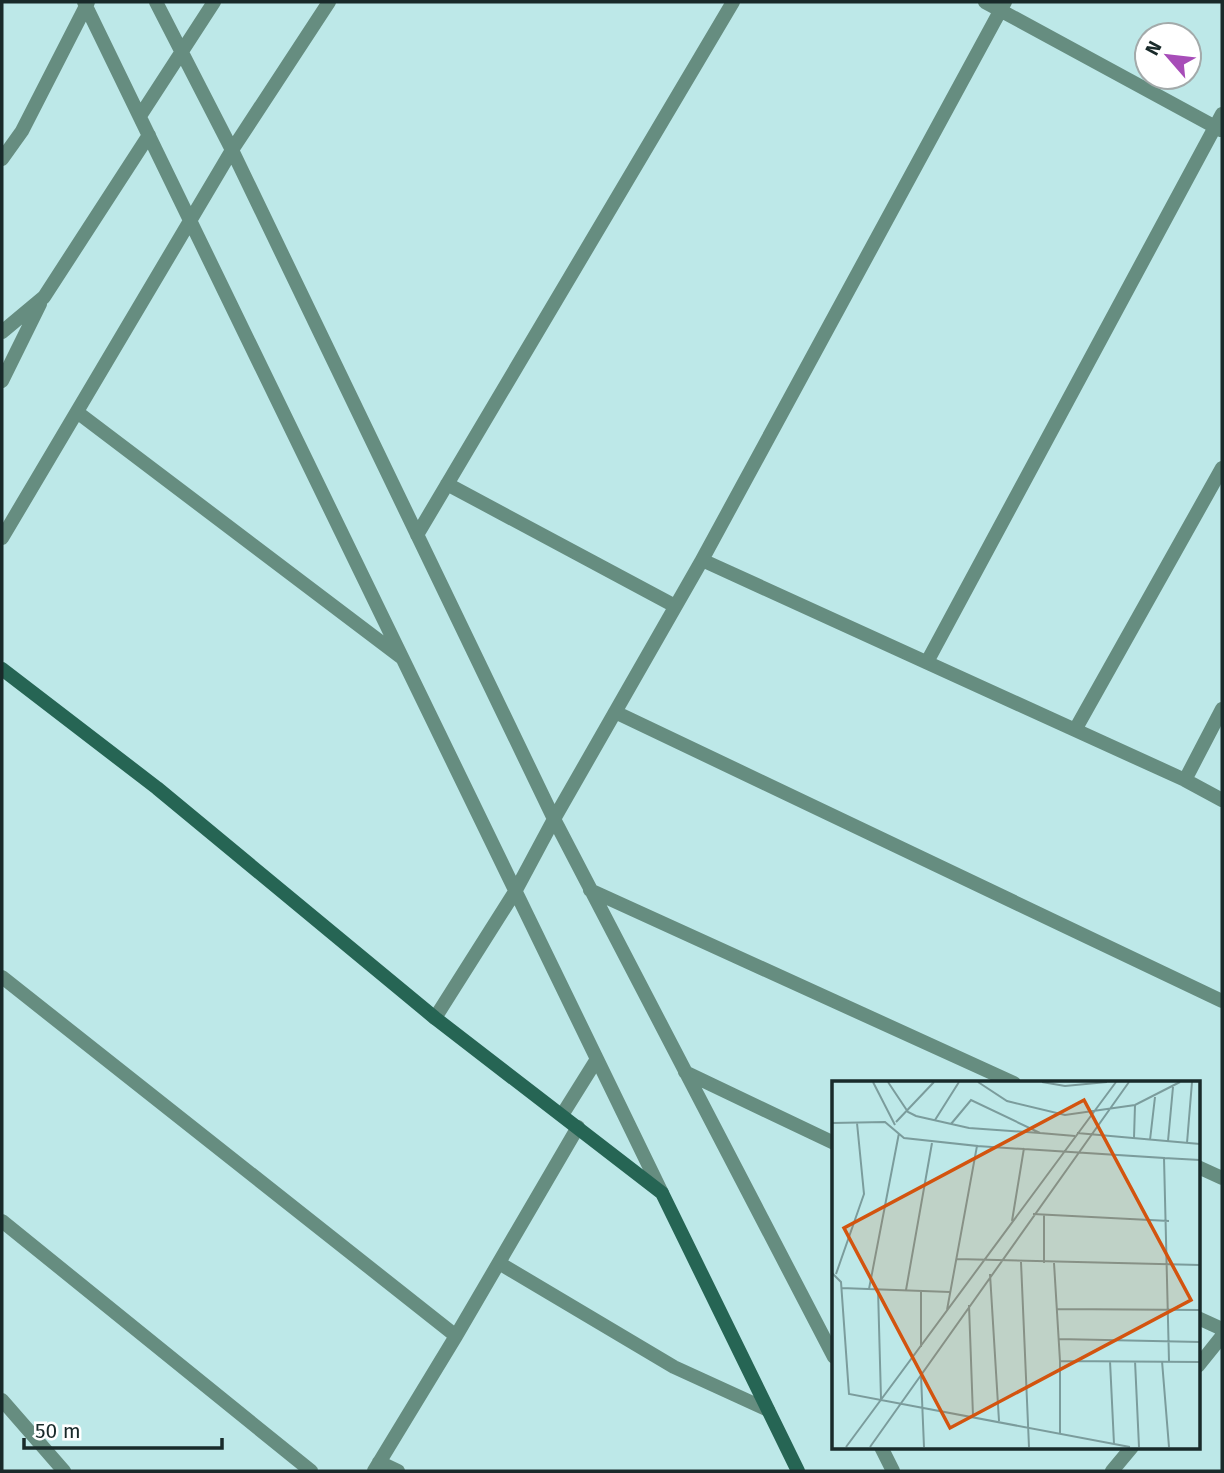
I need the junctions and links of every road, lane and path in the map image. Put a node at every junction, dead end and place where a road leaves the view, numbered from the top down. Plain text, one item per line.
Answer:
1 (156, 2) edge
2 (214, 2) edge
3 (328, 2) edge
4 (733, 2) edge
5 (985, 2) edge
6 (86, 3) edge
7 (1003, 6) edge
8 (182, 51) junction
9 (140, 116) junction
10 (1220, 124) edge
11 (149, 135) junction
12 (232, 150) junction
13 (2, 159) edge
14 (191, 222) junction
15 (44, 297) junction
16 (2, 332) edge
17 (2, 381) edge
18 (77, 412) junction
19 (1222, 468) edge
20 (447, 484) junction
21 (417, 535) junction
22 (2, 538) edge
23 (702, 560) junction
24 (675, 606) junction
25 (404, 659) junction
26 (927, 662) junction
27 (2, 669) edge
28 (1222, 709) edge
29 (615, 712) junction
30 (1075, 730) junction
31 (1185, 780) junction
32 (1222, 800) edge
33 (554, 819) junction
34 (516, 890) junction
35 (590, 890) junction
36 (2, 977) edge
37 (1222, 1001) edge
38 (435, 1018) junction
39 (597, 1059) junction
40 (685, 1072) junction
41 (1010, 1081) edge
42 (562, 1115) junction
43 (578, 1127) junction
44 (832, 1142) edge
45 (1200, 1168) edge
46 (1222, 1178) edge
47 (662, 1193) junction
48 (2, 1221) edge
49 (499, 1263) junction
50 (1200, 1319) edge
51 (1222, 1329) edge
52 (456, 1336) junction
53 (1222, 1336) edge
54 (832, 1353) edge
55 (1200, 1364) edge
56 (2, 1400) edge
57 (768, 1410) junction
58 (882, 1448) edge
59 (1131, 1448) edge
60 (377, 1467) edge
61 (64, 1471) edge
62 (311, 1471) edge
63 (398, 1471) edge
64 (798, 1471) edge
65 (893, 1471) edge
66 (1112, 1471) edge

1 - 8 street
2 - 8 street
3 - 12 street
4 - 20 street
5 - 7 street
6 - 9 street
6 - 13 street
7 - 10 street
7 - 23 street
8 - 9 street
8 - 12 street
9 - 11 street
10 - 26 street
11 - 14 street
11 - 15 street
12 - 14 street
12 - 21 street
14 - 18 street
14 - 25 street
15 - 16 street
15 - 17 street
18 - 22 street
18 - 25 street
19 - 30 street
20 - 21 street
20 - 24 street
21 - 33 street
23 - 24 street
23 - 26 street
24 - 29 street
25 - 34 street
26 - 30 street
27 - 38 street
28 - 31 street
29 - 33 street
29 - 37 street
30 - 31 street
31 - 32 street
33 - 34 street
33 - 35 street
34 - 38 street
34 - 39 street
35 - 40 street
35 - 41 street
36 - 52 street
38 - 42 street
39 - 42 street
39 - 47 street
40 - 44 street
40 - 54 street
42 - 43 street
43 - 47 street
43 - 49 street
45 - 46 street
47 - 57 street
48 - 62 street
49 - 52 street
49 - 57 street
50 - 51 street
52 - 60 street
53 - 55 street
56 - 61 street
57 - 64 street
58 - 65 street
59 - 66 street
60 - 63 street

